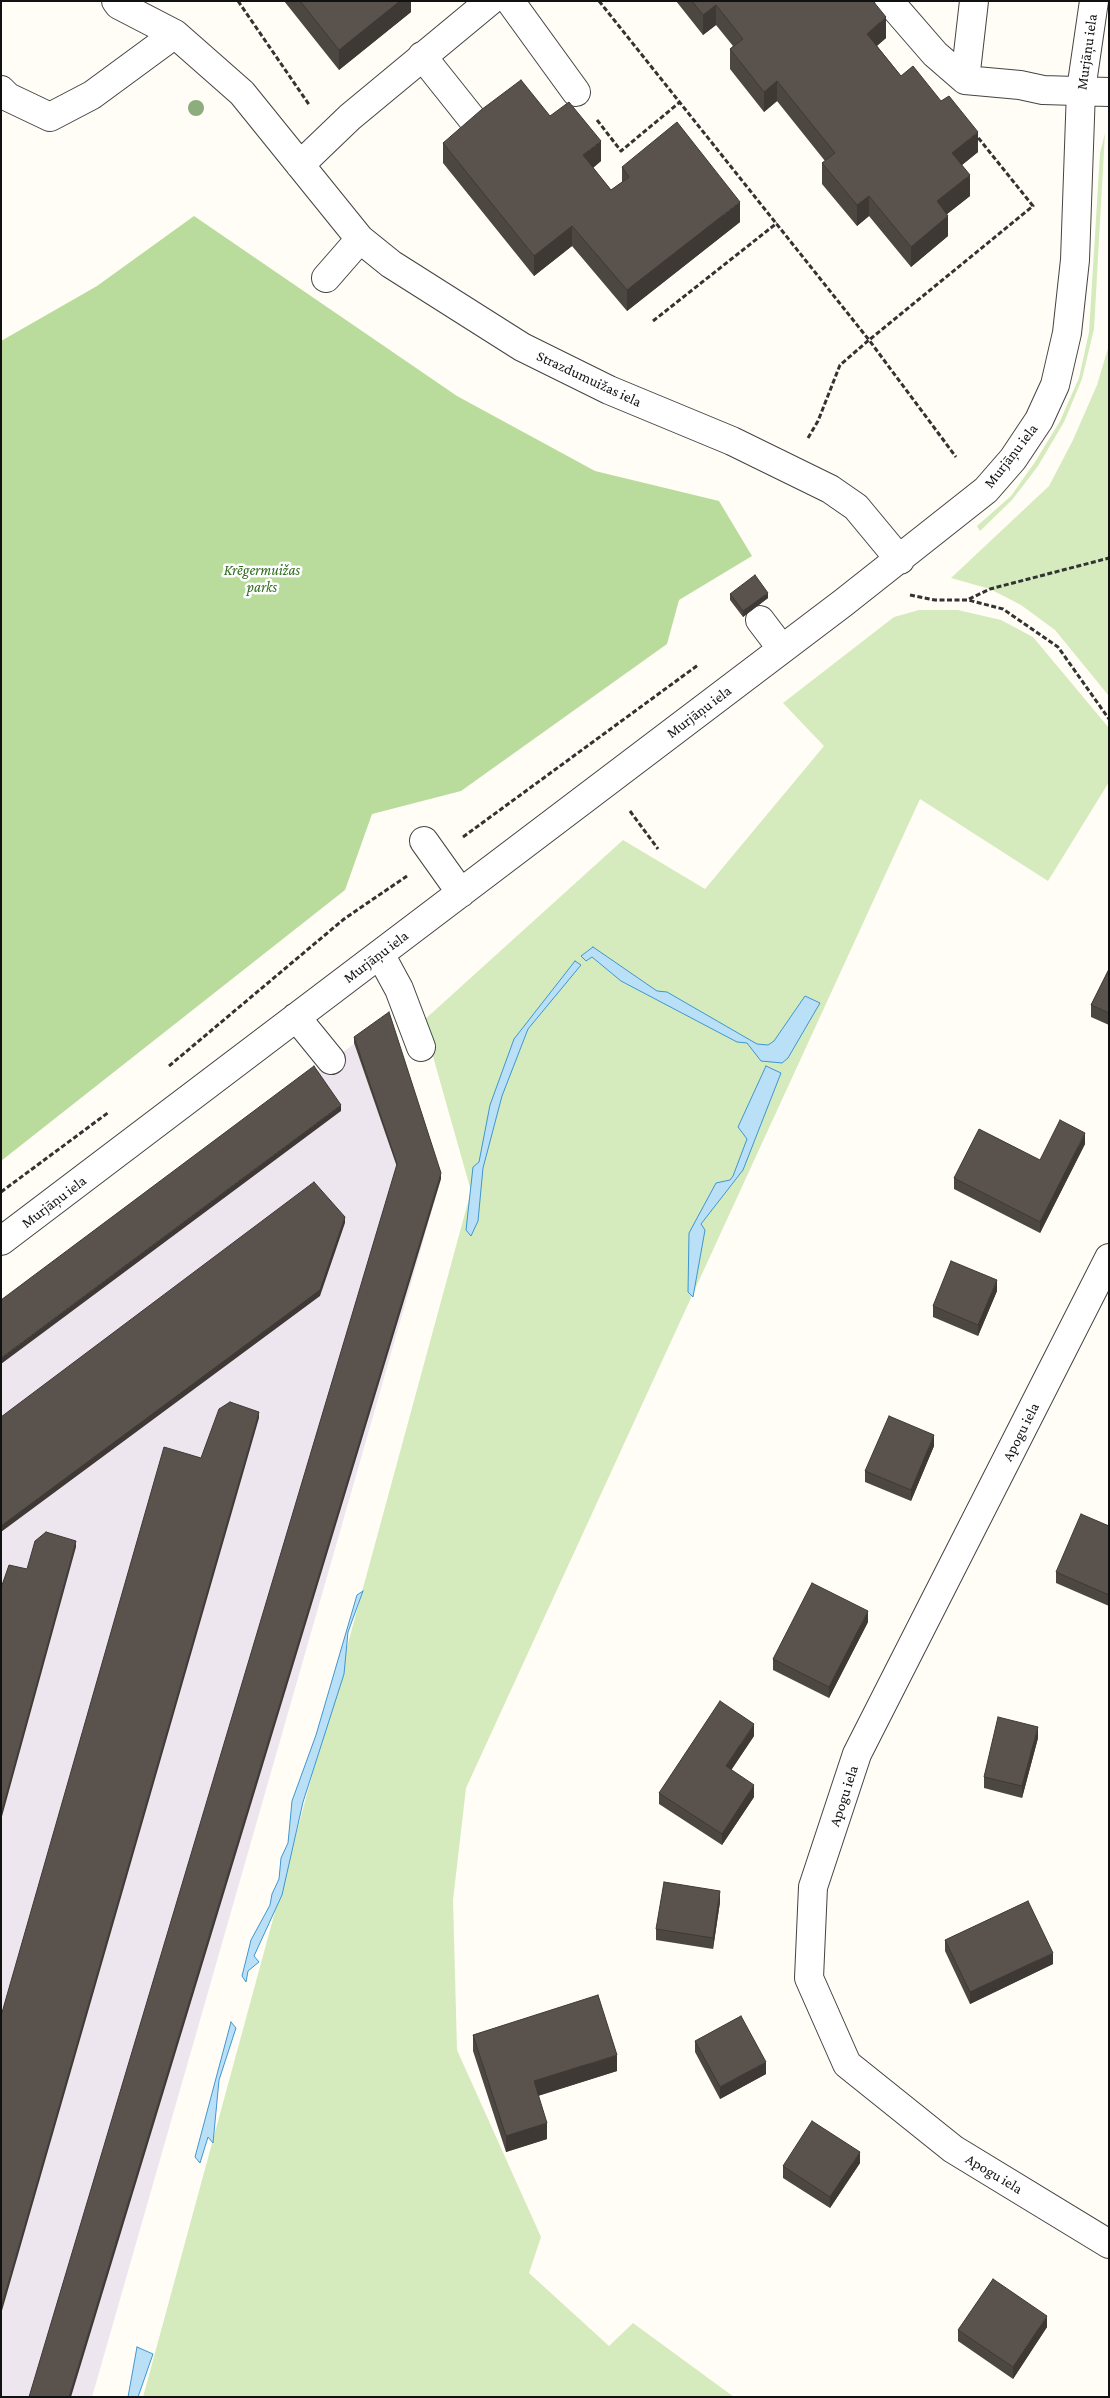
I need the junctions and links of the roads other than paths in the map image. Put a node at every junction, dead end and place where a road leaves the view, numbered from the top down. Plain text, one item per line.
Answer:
1 (116, 1) edge
2 (490, 1) edge
3 (510, 1) edge
4 (888, 1) edge
5 (974, 1) edge
6 (1094, 1) edge
7 (175, 34) junction
8 (422, 56) junction
9 (965, 80) junction
10 (1, 90) edge
11 (1080, 90) junction
12 (576, 92) road end
13 (1109, 92) edge
14 (481, 130) edge
15 (300, 165) junction
16 (360, 239) junction
17 (326, 278) dead end
18 (900, 560) junction
19 (760, 620) dead end
20 (782, 649) junction
21 (424, 841) dead end
22 (461, 892) junction
23 (380, 954) junction
24 (296, 1017) junction
25 (420, 1047) dead end
26 (331, 1060) dead end
27 (1, 1242) edge
28 (1109, 1258) edge
29 (1109, 2244) edge

1 - 7 street, Strazdumuižas iela
2 - 8 street
3 - 12 street
4 - 9 street
5 - 9 street
6 - 11 street, Murjāņu iela
7 - 10 street
7 - 15 street, Strazdumuižas iela
8 - 14 street
8 - 15 street
9 - 11 street
11 - 13 street
11 - 18 street, Murjāņu iela
15 - 16 street, Strazdumuižas iela
16 - 17 street
16 - 18 street, Strazdumuižas iela
18 - 20 street, Murjāņu iela
19 - 20 street
20 - 22 street, Murjāņu iela
21 - 22 street
22 - 23 street, Murjāņu iela
23 - 24 street, Murjāņu iela
23 - 25 street
24 - 26 street
24 - 27 street, Murjāņu iela
28 - 29 street, Apogu iela

